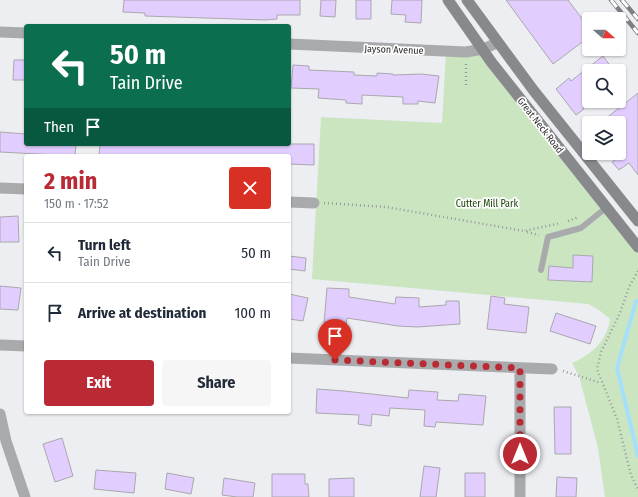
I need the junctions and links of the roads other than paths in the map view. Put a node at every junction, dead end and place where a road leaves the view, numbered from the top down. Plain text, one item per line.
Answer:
1 (448, 0) edge
2 (467, 0) edge
3 (0, 32) edge
4 (24, 33) edge
5 (497, 43) junction
6 (291, 44) edge
7 (483, 50) junction
8 (0, 188) edge
9 (24, 189) edge
10 (291, 202) edge
11 (314, 203) road end
12 (607, 207) junction
13 (638, 221) edge
14 (638, 247) edge
15 (541, 270) dead end
16 (0, 345) edge
17 (24, 346) edge
18 (291, 358) edge
19 (520, 368) junction
20 (552, 369) road end
21 (0, 414) edge
22 (25, 497) edge
23 (520, 497) edge

1 - 7 main road, Great Neck Road
2 - 5 main road, Great Neck Road
3 - 4 street
5 - 7 street, Jayson Avenue
5 - 13 main road, Great Neck Road
6 - 7 street, Jayson Avenue
7 - 12 main road, Great Neck Road
8 - 9 street
10 - 11 street
12 - 14 main road, Great Neck Road
12 - 15 lane
16 - 17 street
18 - 19 street
19 - 20 street
19 - 23 street
21 - 22 street

